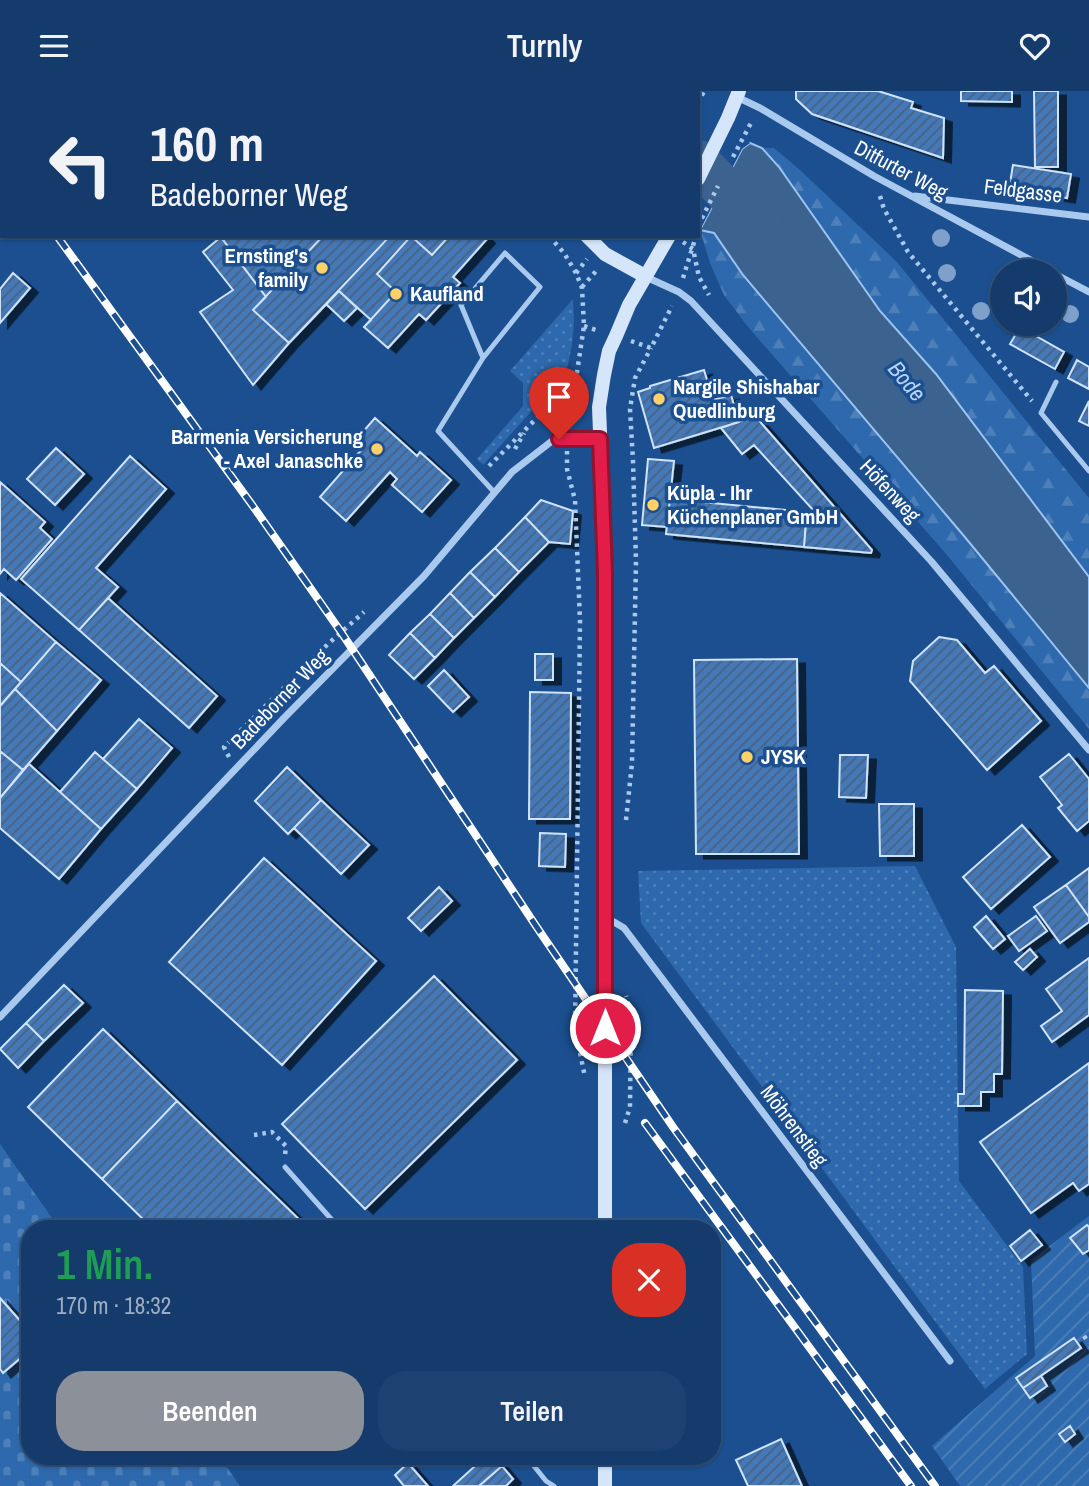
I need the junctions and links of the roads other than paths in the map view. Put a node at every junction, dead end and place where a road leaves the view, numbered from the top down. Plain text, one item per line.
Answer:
1 (738, 94) edge
2 (700, 175) edge
3 (911, 195) junction
4 (1089, 217) edge
5 (589, 238) edge
6 (668, 238) edge
7 (1029, 259) edge
8 (645, 276) junction
9 (1067, 280) edge
10 (1089, 292) edge
11 (483, 358) junction
12 (1056, 382) dead end
13 (600, 439) junction
14 (1089, 471) edge
15 (494, 492) junction
16 (1089, 750) edge
17 (605, 920) junction
18 (0, 1017) edge
19 (285, 1167) road end
20 (332, 1220) edge
21 (605, 1220) edge
22 (950, 1361) dead end
23 (533, 1465) edge
24 (605, 1465) edge
25 (554, 1486) edge
26 (606, 1486) edge

1 - 2 main road
1 - 3 street, Ditfurter Weg
3 - 4 street, Feldgasse
3 - 7 street, Ditfurter Weg
5 - 8 main road
6 - 8 main road
8 - 13 main road
8 - 16 street, Höfenweg
9 - 10 street, Ditfurter Weg
11 - 11 lane
11 - 15 lane
12 - 14 lane
13 - 15 street, Badeborner Weg
13 - 17 main road
15 - 18 street, Badeborner Weg
17 - 21 main road
17 - 22 street, Möhrenstieg
19 - 20 lane
23 - 25 lane
24 - 26 main road

